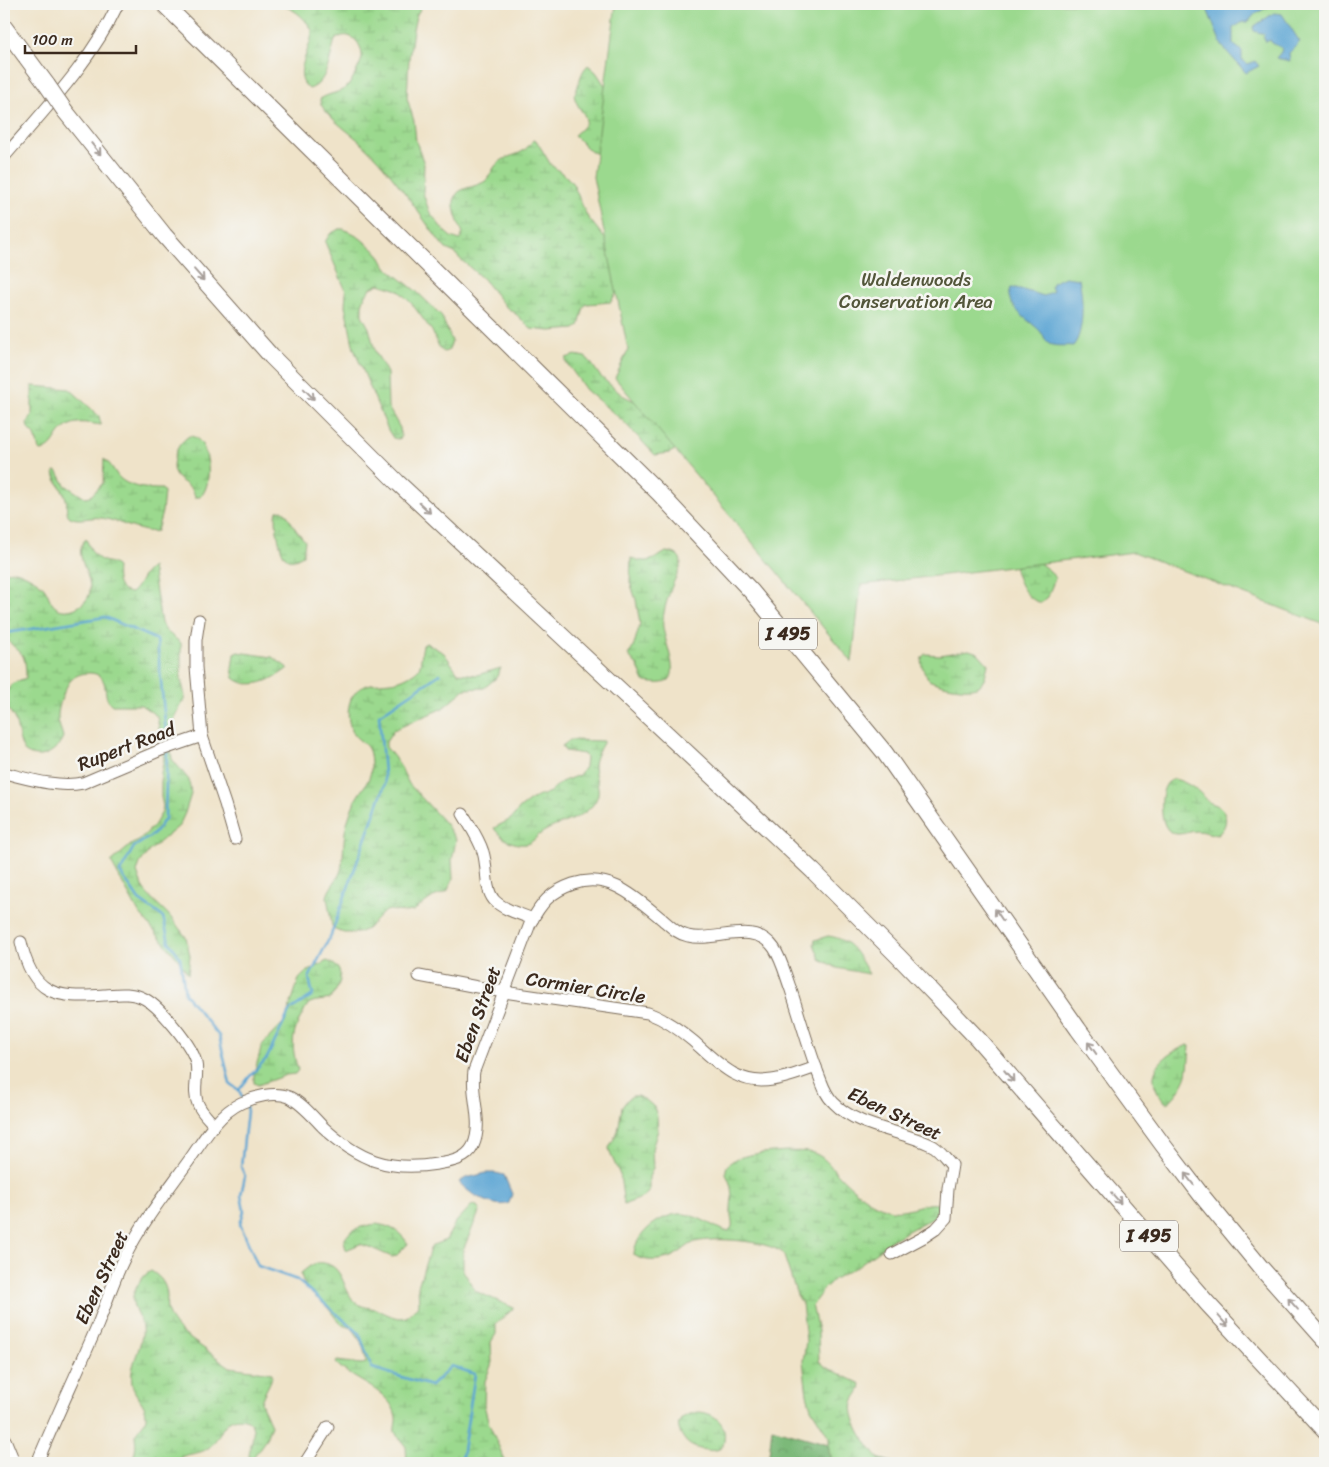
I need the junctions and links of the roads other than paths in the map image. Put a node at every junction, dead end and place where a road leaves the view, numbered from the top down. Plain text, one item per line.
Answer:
1 (118, 4) edge
2 (164, 4) edge
3 (4, 27) edge
4 (4, 157) edge
5 (199, 620) dead end
6 (202, 736) junction
7 (4, 773) edge
8 (463, 814) dead end
9 (235, 839) dead end
10 (532, 919) junction
11 (21, 942) dead end
12 (420, 976) dead end
13 (504, 992) junction
14 (816, 1067) junction
15 (214, 1125) junction
16 (892, 1254) dead end
17 (1325, 1340) edge
18 (328, 1427) dead end
19 (1325, 1430) edge
20 (4, 1441) edge
21 (13, 1463) edge
22 (37, 1463) edge
23 (306, 1463) edge

1 - 4 street
17 -> 2 highway, I 495
3 -> 19 highway, I 495, bridge
5 - 6 street
6 - 7 street, Rupert Road
6 - 9 street
8 - 10 street
10 - 13 street, Eben Street
10 - 14 street, Eben Street
11 - 15 street
12 - 13 street, Cormier Circle
13 - 14 street, Cormier Circle
13 - 15 street, Eben Street
14 - 16 street, Eben Street
15 - 22 street, Eben Street
18 - 23 street
20 - 21 main road

